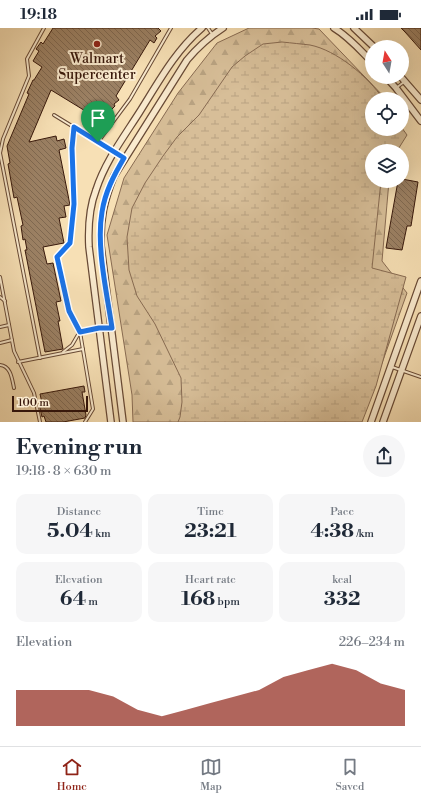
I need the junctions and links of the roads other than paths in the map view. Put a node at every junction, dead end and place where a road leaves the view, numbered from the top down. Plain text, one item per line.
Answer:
1 (44, 28) edge
2 (171, 28) edge
3 (202, 28) edge
4 (208, 28) edge
5 (223, 28) edge
6 (334, 28) edge
7 (354, 28) edge
8 (212, 34) junction
9 (367, 40) edge
10 (365, 55) edge
11 (392, 84) edge
12 (399, 84) edge
13 (407, 84) edge
14 (396, 88) junction
15 (421, 100) edge
16 (54, 115) dead end
17 (421, 121) edge
18 (74, 127) junction
19 (98, 142) junction
20 (114, 152) junction
21 (124, 158) junction
22 (1, 163) edge
23 (0, 277) edge
24 (421, 281) edge
25 (0, 297) edge
26 (5, 303) junction
27 (0, 305) edge
28 (421, 316) edge
29 (9, 325) junction
30 (0, 327) edge
31 (99, 328) junction
32 (112, 328) junction
33 (80, 332) junction
34 (12, 340) junction
35 (0, 343) edge
36 (83, 349) junction
37 (61, 353) junction
38 (40, 358) junction
39 (18, 362) junction
40 (0, 365) edge
41 (390, 366) junction
42 (402, 370) junction
43 (421, 377) edge
44 (14, 388) dead end
45 (40, 422) edge
46 (85, 422) edge
47 (111, 422) edge
48 (123, 422) edge
49 (371, 422) edge
50 (383, 422) edge

1 - 22 lane
2 - 19 lane
3 - 20 street
4 - 8 lane
5 - 8 street
6 - 10 street
7 - 9 street
8 - 21 street
11 - 14 street
12 - 14 lane
13 - 15 street
14 - 17 street
16 - 18 lane
18 - 19 lane
18 - 33 lane
19 - 20 lane
20 - 21 lane
20 - 31 street
21 - 32 street
22 - 38 lane
23 - 26 lane
24 - 41 street
25 - 26 lane
26 - 27 lane
26 - 29 lane
28 - 42 street
29 - 30 lane
29 - 34 lane
31 - 32 lane
31 - 33 lane
31 - 47 street
32 - 48 street
33 - 36 lane
33 - 37 lane
34 - 35 lane
34 - 39 lane
36 - 37 lane
36 - 46 lane
37 - 38 lane
38 - 39 lane
39 - 45 lane
40 - 44 lane
41 - 42 lane
41 - 49 street
42 - 43 lane
42 - 50 street

